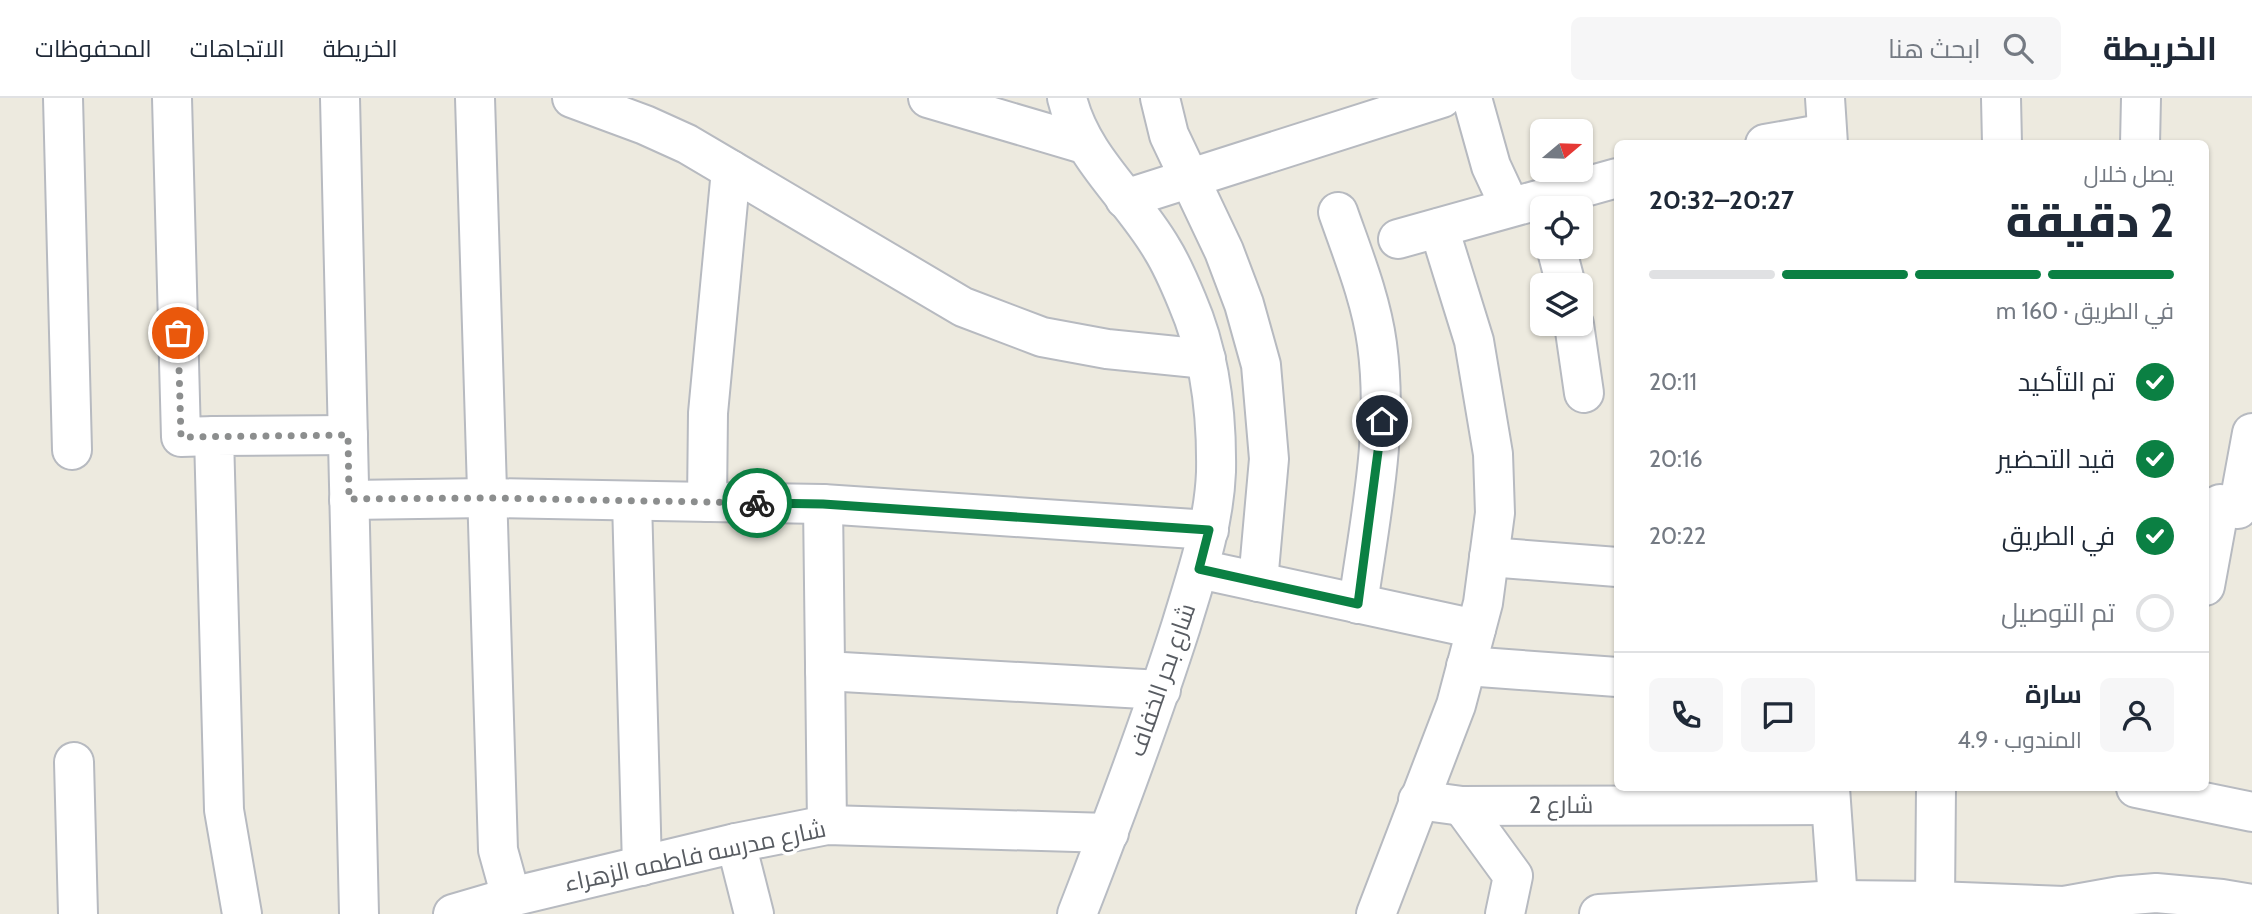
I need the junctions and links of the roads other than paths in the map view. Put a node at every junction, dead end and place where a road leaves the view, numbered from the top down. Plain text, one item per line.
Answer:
1 (63, 98) edge
2 (172, 98) edge
3 (340, 98) edge
4 (475, 98) edge
5 (572, 98) edge
6 (928, 98) edge
7 (1068, 98) edge
8 (1160, 98) edge
9 (1443, 98) edge
10 (1472, 98) edge
11 (2001, 98) edge
12 (2141, 98) edge
13 (1826, 125) edge
14 (1778, 140) edge
15 (2002, 140) edge
16 (2140, 140) edge
17 (1084, 144) junction
18 (731, 170) junction
19 (1190, 178) junction
20 (1614, 179) edge
21 (1559, 196) edge
22 (1125, 199) junction
23 (1530, 201) edge
24 (1530, 205) edge
25 (1338, 212) dead end
26 (1439, 228) junction
27 (1398, 239) dead end
28 (1576, 336) edge
29 (1206, 359) junction
30 (1584, 393) dead end
31 (2252, 433) edge
32 (348, 435) junction
33 (214, 436) junction
34 (72, 450) dead end
35 (488, 498) junction
36 (349, 499) junction
37 (632, 501) junction
38 (707, 502) junction
39 (823, 504) junction
40 (2229, 506) edge
41 (1209, 530) junction
42 (1489, 557) junction
43 (1614, 567) edge
44 (1199, 569) junction
45 (2209, 573) edge
46 (1258, 582) junction
47 (1358, 604) junction
48 (1476, 629) junction
49 (1466, 666) junction
50 (825, 671) junction
51 (1614, 677) edge
52 (1161, 690) junction
53 (74, 762) dead end
54 (1936, 791) edge
55 (2164, 791) edge
56 (1830, 796) edge
57 (1418, 800) junction
58 (1462, 806) junction
59 (2252, 812) edge
60 (827, 825) junction
61 (1109, 833) junction
62 (736, 843) junction
63 (642, 866) junction
64 (1935, 901) junction
65 (517, 902) edge
66 (2252, 904) edge
67 (2120, 905) edge
68 (1840, 907) edge
69 (2010, 909) edge
70 (78, 914) edge
71 (242, 914) edge
72 (359, 914) edge
73 (453, 914) edge
74 (754, 914) edge
75 (1077, 914) edge
76 (1376, 914) edge
77 (1506, 914) edge
78 (1599, 914) edge

1 - 34 street
2 - 33 street
3 - 32 street
4 - 35 street
5 - 18 street
6 - 17 street
7 - 17 street, شارع بحر الخفاف
8 - 19 street
9 - 19 street
10 - 23 street
11 - 15 street
12 - 16 street
13 - 14 street
17 - 22 street, شارع بحر الخفاف
18 - 29 street
18 - 38 street
19 - 22 street
19 - 46 street
20 - 21 street
22 - 29 street, شارع بحر الخفاف
24 - 26 street
25 - 47 street
26 - 27 street
26 - 42 street
28 - 30 street
29 - 41 street, شارع بحر الخفاف
31 - 40 street
32 - 33 street
32 - 36 street
33 - 71 street
35 - 36 street
35 - 37 street
35 - 65 street
36 - 72 street
37 - 38 street
37 - 63 street
38 - 39 street
39 - 41 street
39 - 50 street
40 - 45 street
41 - 44 street, شارع بحر الخفاف
42 - 43 street
42 - 48 street
44 - 46 street
44 - 52 street, شارع بحر الخفاف
46 - 47 street
47 - 48 street
48 - 49 street
49 - 51 street
49 - 57 street
50 - 52 street
50 - 60 street
52 - 61 street, شارع بحر الخفاف
53 - 70 street
54 - 64 street
55 - 59 street
56 - 58 street, شارع 2
56 - 68 street
57 - 58 street, شارع 2
57 - 76 street
58 - 77 street
60 - 61 street, شارع مدرسه فاطمه الزهراء
60 - 62 street, شارع مدرسه فاطمه الزهراء
61 - 75 street, شارع بحر الخفاف
62 - 63 street, شارع مدرسه فاطمه الزهراء
62 - 74 street
63 - 65 street, شارع مدرسه فاطمه الزهراء
64 - 68 street
64 - 69 street
65 - 73 street, شارع مدرسه فاطمه الزهراء
66 - 67 street
67 - 69 street
68 - 78 street

